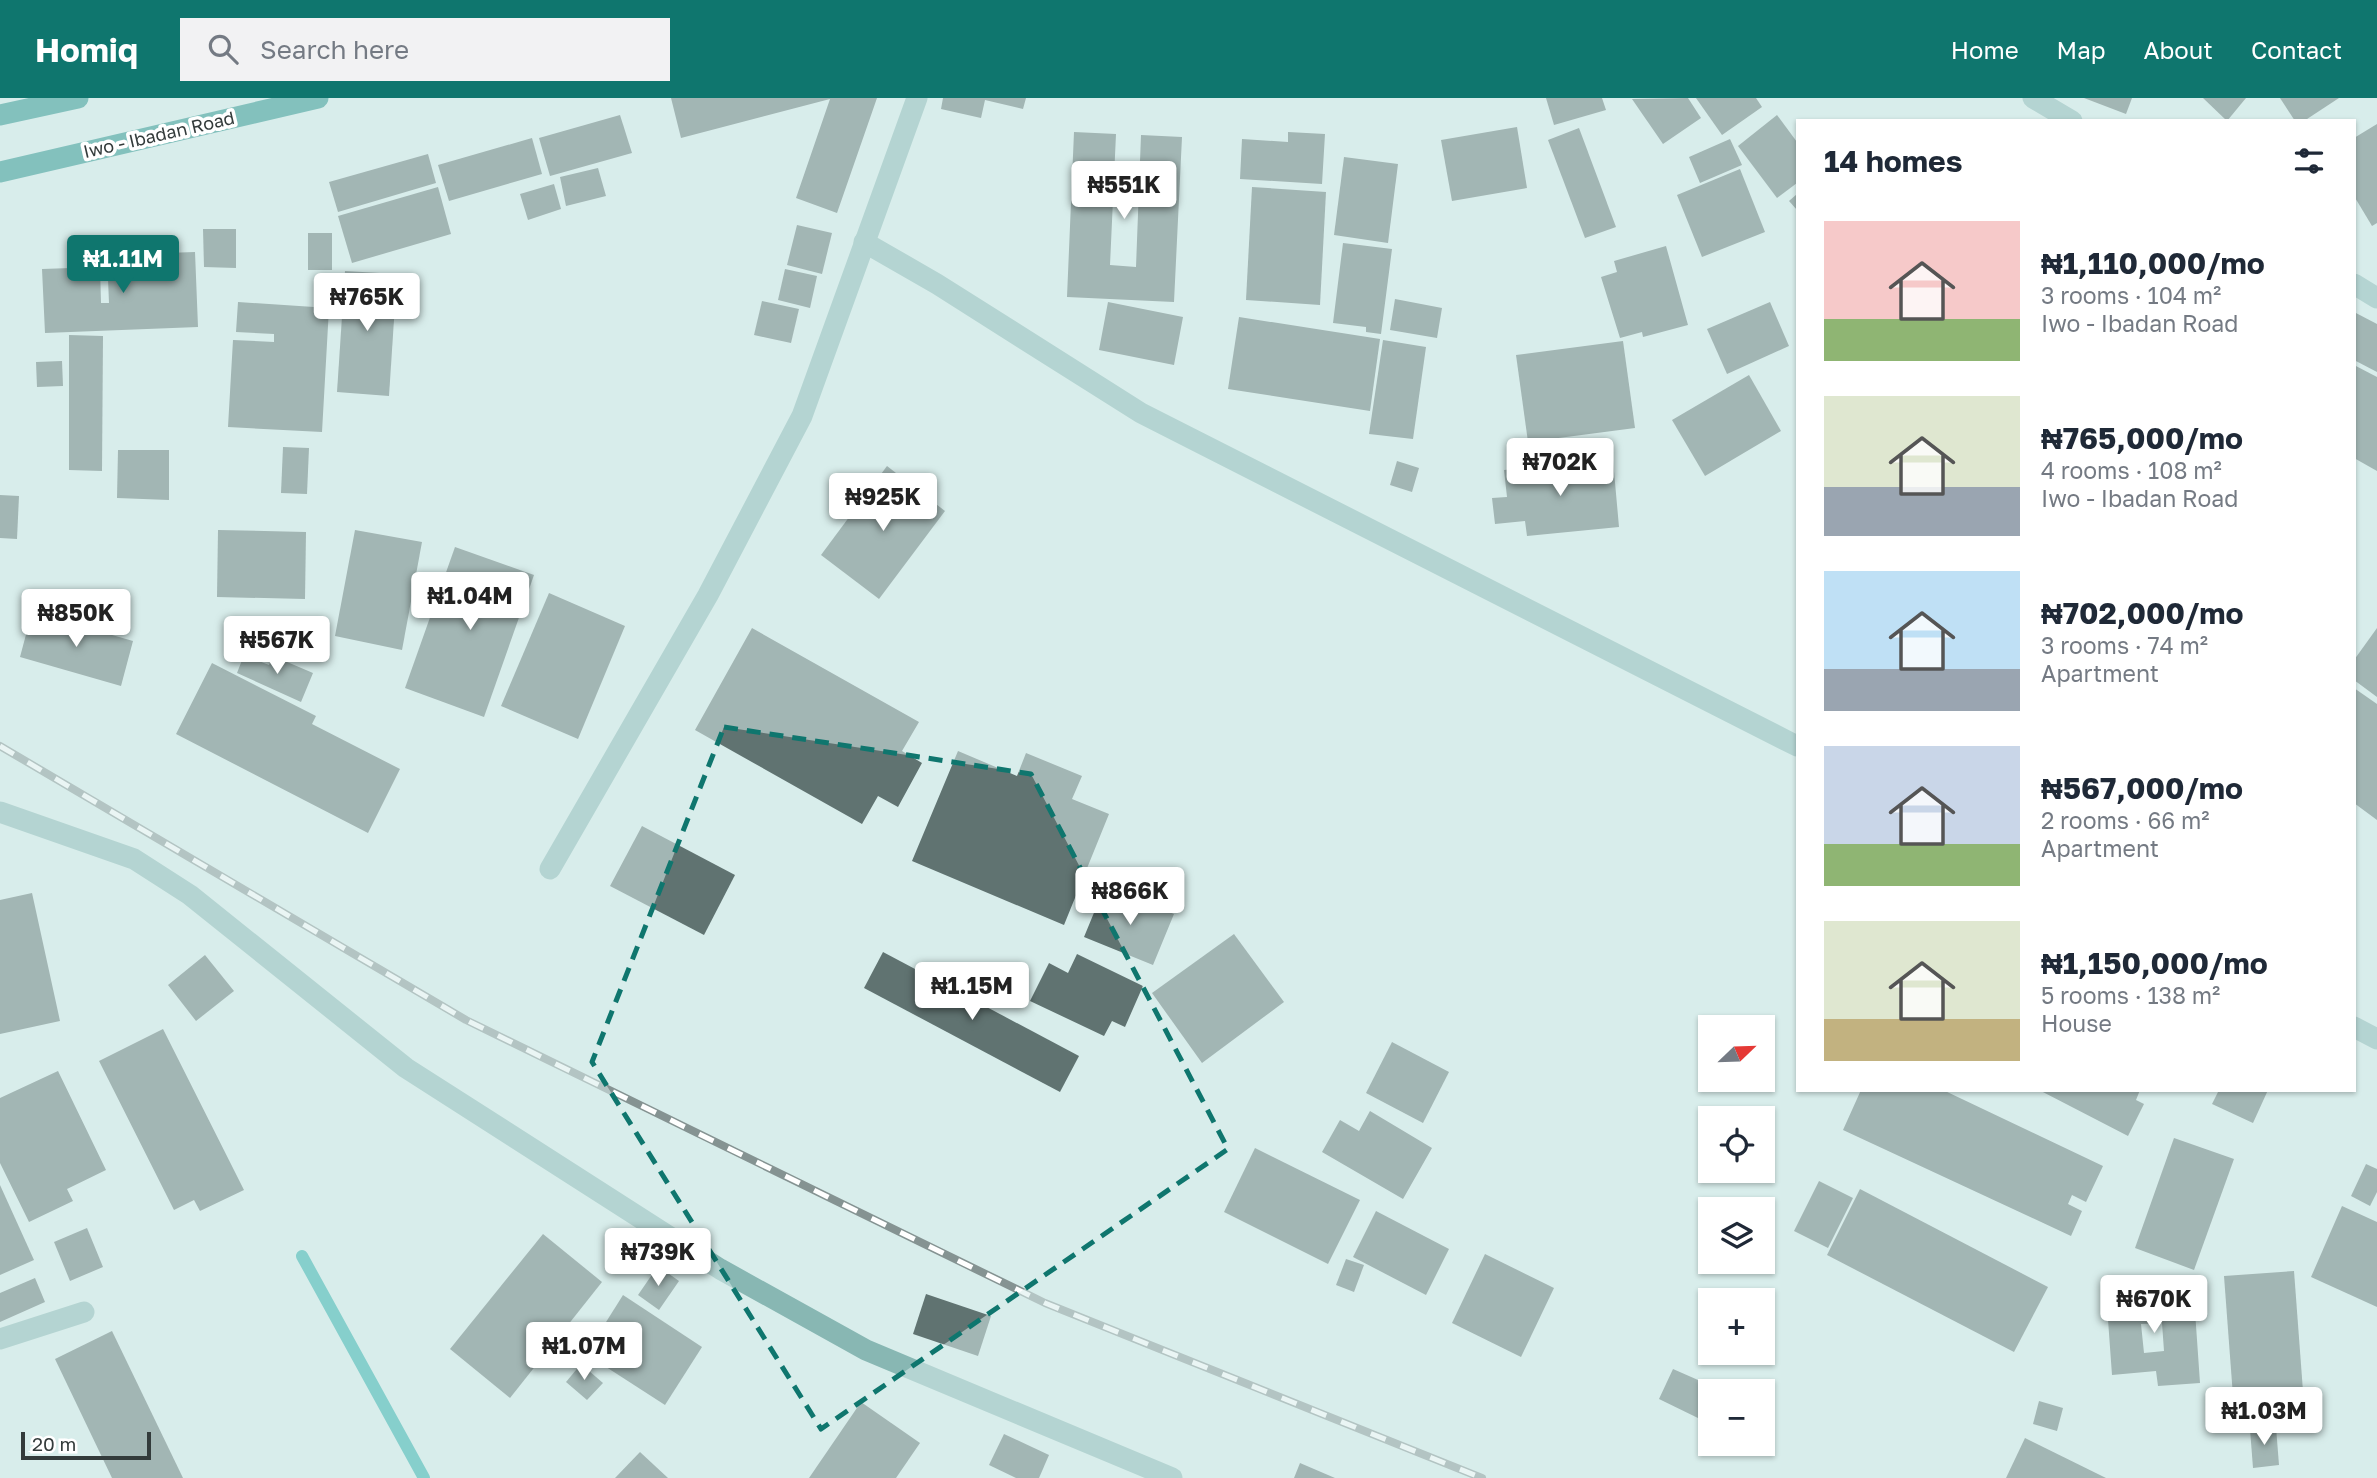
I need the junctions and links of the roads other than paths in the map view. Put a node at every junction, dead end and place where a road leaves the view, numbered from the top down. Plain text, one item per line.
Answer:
1 (78, 98) edge
2 (318, 98) edge
3 (916, 98) edge
4 (2033, 98) edge
5 (0, 115) edge
6 (2070, 119) edge
7 (0, 172) edge
8 (863, 242) junction
9 (2356, 285) edge
10 (2377, 298) edge
11 (1796, 745) edge
12 (0, 812) edge
13 (550, 869) dead end
14 (2356, 1028) edge
15 (2377, 1039) edge
16 (84, 1312) dead end
17 (0, 1339) edge
18 (1172, 1478) edge

1 - 5 main road
2 - 7 main road, Iwo - Ibadan Road
3 - 8 street
4 - 6 street
8 - 11 street
8 - 13 street
9 - 10 street
12 - 18 street
14 - 15 street
16 - 17 street

